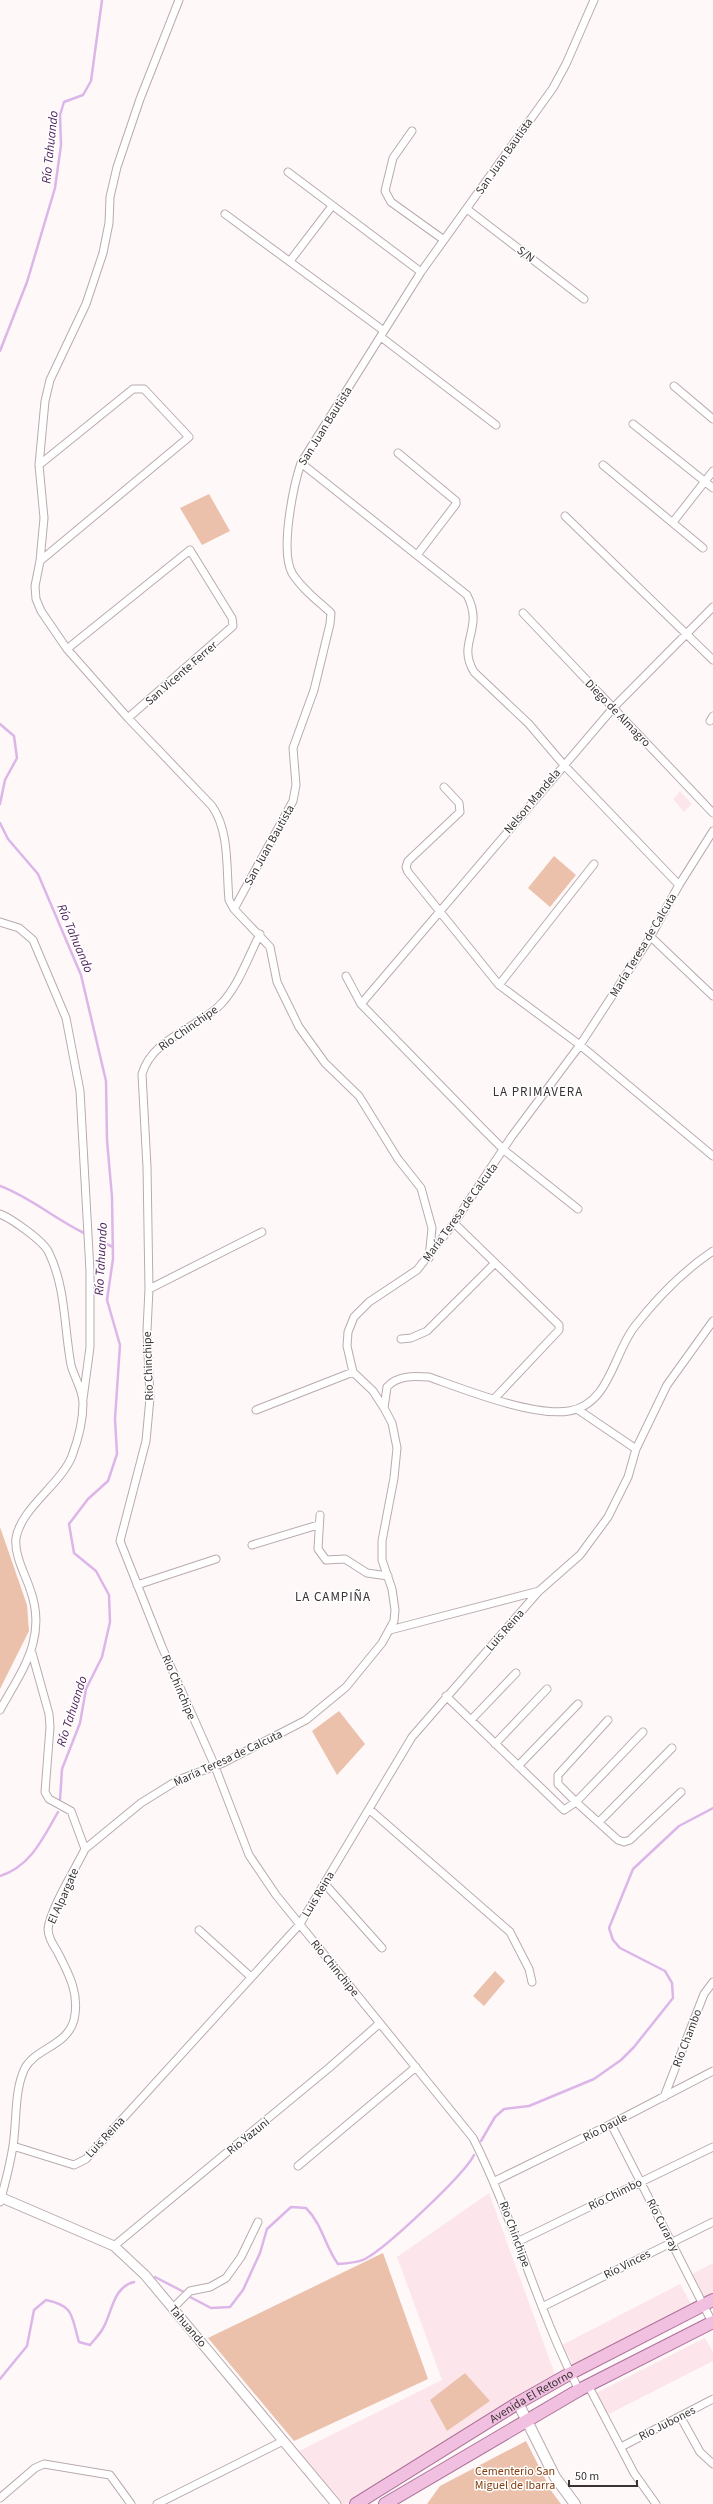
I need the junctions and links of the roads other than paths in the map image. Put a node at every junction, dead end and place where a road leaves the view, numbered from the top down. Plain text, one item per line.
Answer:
1 (179, 0) edge
2 (594, 0) edge
3 (412, 131) dead end
4 (288, 172) dead end
5 (332, 206) junction
6 (467, 209) junction
7 (225, 214) dead end
8 (444, 240) junction
9 (290, 261) junction
10 (421, 272) junction
11 (584, 299) dead end
12 (382, 334) junction
13 (674, 386) dead end
14 (713, 419) edge
15 (633, 424) dead end
16 (496, 425) dead end
17 (398, 453) dead end
18 (301, 464) junction
19 (39, 465) junction
20 (603, 465) dead end
21 (713, 471) edge
22 (705, 481) junction
23 (713, 488) edge
24 (565, 516) dead end
25 (673, 522) junction
26 (703, 548) dead end
27 (416, 555) junction
28 (40, 561) junction
29 (713, 607) edge
30 (523, 613) dead end
31 (686, 634) junction
32 (68, 649) junction
33 (713, 660) edge
34 (614, 707) junction
35 (128, 718) junction
36 (563, 764) junction
37 (444, 787) dead end
38 (713, 813) edge
39 (713, 831) edge
40 (594, 864) dead end
41 (679, 885) junction
42 (234, 909) junction
43 (440, 912) junction
44 (0, 922) edge
45 (260, 934) junction
46 (651, 937) junction
47 (346, 976) dead end
48 (499, 985) junction
49 (713, 996) edge
50 (361, 1004) junction
51 (580, 1045) junction
52 (504, 1150) junction
53 (713, 1156) edge
54 (578, 1209) dead end
55 (0, 1214) edge
56 (454, 1223) junction
57 (262, 1232) dead end
58 (713, 1252) edge
59 (429, 1258) junction
60 (494, 1264) junction
61 (149, 1289) junction
62 (712, 1324) edge
63 (401, 1338) dead end
64 (353, 1372) junction
65 (495, 1398) junction
66 (83, 1402) junction
67 (384, 1408) junction
68 (577, 1409) junction
69 (256, 1410) dead end
70 (636, 1449) junction
71 (320, 1515) dead end
72 (318, 1525) junction
73 (252, 1545) dead end
74 (216, 1559) dead end
75 (388, 1576) junction
76 (136, 1585) junction
77 (539, 1591) junction
78 (390, 1630) junction
79 (32, 1653) junction
80 (516, 1673) dead end
81 (547, 1689) dead end
82 (446, 1696) junction
83 (578, 1704) dead end
84 (0, 1710) edge
85 (471, 1720) junction
86 (608, 1720) dead end
87 (643, 1732) dead end
88 (495, 1744) junction
89 (672, 1748) dead end
90 (214, 1764) junction
91 (518, 1766) junction
92 (681, 1792) dead end
93 (576, 1802) junction
94 (369, 1809) junction
95 (599, 1822) junction
96 (85, 1849) junction
97 (324, 1883) junction
98 (300, 1924) junction
99 (199, 1930) dead end
100 (382, 1948) dead end
101 (251, 1977) junction
102 (532, 1982) dead end
103 (712, 1985) edge
104 (380, 2023) junction
105 (416, 2067) junction
106 (713, 2071) edge
107 (664, 2097) junction
108 (611, 2124) junction
109 (13, 2146) junction
110 (713, 2147) edge
111 (298, 2166) dead end
112 (495, 2181) junction
113 (641, 2182) junction
114 (0, 2199) edge
115 (258, 2222) dead end
116 (713, 2222) edge
117 (517, 2242) junction
118 (671, 2242) junction
119 (114, 2246) junction
120 (708, 2302) edge
121 (542, 2307) junction
122 (172, 2308) junction
123 (713, 2323) edge
124 (571, 2373) junction
125 (584, 2388) junction
126 (713, 2399) edge
127 (518, 2403) junction
128 (680, 2416) junction
129 (527, 2420) junction
130 (283, 2441) junction
131 (621, 2447) junction
132 (713, 2464) edge
133 (0, 2498) edge
134 (131, 2504) edge
135 (158, 2504) edge
136 (336, 2504) edge
137 (356, 2504) edge
138 (385, 2504) edge
139 (575, 2504) edge
140 (656, 2504) edge

1 - 19 street
2 - 6 street, San Juan Bautista
3 - 8 street
4 - 5 street
5 - 9 street
5 - 10 street
6 - 8 street, San Juan Bautista
6 - 11 street, S/N
7 - 9 street
8 - 10 street, San Juan Bautista
9 - 12 street
10 - 12 street, San Juan Bautista
12 - 16 street
12 - 18 street, San Juan Bautista
13 - 14 street
15 - 22 street
17 - 27 street
18 - 27 street
18 - 42 street, San Juan Bautista
19 - 28 street
19 - 28 street
20 - 25 street
21 - 22 street
22 - 23 street
22 - 25 street
24 - 31 street
25 - 26 street
27 - 36 street
28 - 32 street
29 - 31 street, Nelson Mandela
30 - 34 street, Diego de Almagro
31 - 33 street
31 - 34 street, Nelson Mandela
32 - 35 street
32 - 35 street, San Vicente Ferrer
34 - 36 street, Nelson Mandela
34 - 38 street, Diego de Almagro
35 - 42 street
36 - 41 street
36 - 43 street, Nelson Mandela
37 - 43 street
39 - 41 street, María Teresa de Calcuta
40 - 48 street
41 - 46 street, María Teresa de Calcuta
42 - 45 street
43 - 48 street
43 - 50 street, Nelson Mandela
44 - 66 street
45 - 59 street
45 - 61 street, Rio Chinchipe
46 - 49 street
46 - 51 street, María Teresa de Calcuta
47 - 50 street
48 - 51 street
50 - 52 street
51 - 52 street, María Teresa de Calcuta
51 - 53 street
52 - 54 street
52 - 56 street, María Teresa de Calcuta
55 - 66 street
56 - 59 street, María Teresa de Calcuta
56 - 60 street
57 - 61 street
58 - 68 street
59 - 64 street, María Teresa de Calcuta
60 - 63 street
60 - 65 street
61 - 76 street, Rio Chinchipe
62 - 70 street, Luis Reina
64 - 67 street, María Teresa de Calcuta
64 - 69 street
65 - 67 street
65 - 68 street
66 - 79 street
67 - 75 street, María Teresa de Calcuta
68 - 70 street
70 - 77 street, Luis Reina
71 - 72 street
72 - 73 street
72 - 75 street
74 - 76 street
75 - 78 street, María Teresa de Calcuta
76 - 90 street, Rio Chinchipe
77 - 78 street
77 - 82 street, Luis Reina
78 - 90 street, María Teresa de Calcuta
79 - 84 street
79 - 96 street
80 - 85 street
81 - 88 street
82 - 85 street
82 - 94 street, Luis Reina
83 - 91 street
85 - 88 street
86 - 93 street
87 - 93 street
88 - 91 street
89 - 95 street
90 - 96 street, María Teresa de Calcuta
90 - 98 street, Rio Chinchipe
91 - 93 street
92 - 95 street
93 - 95 street
94 - 97 street, Luis Reina
94 - 102 street
96 - 109 street, El Alpargate
97 - 98 street, Luis Reina
97 - 100 street
98 - 101 street, Luis Reina
98 - 104 street, Rio Chinchipe
99 - 101 street
101 - 109 street, Luis Reina
103 - 107 street, Río Chambo
104 - 105 street, Rio Chinchipe
104 - 119 street, Rio Yazuni
105 - 111 street
105 - 112 street, Rio Chinchipe
106 - 107 street, Río Daule
107 - 108 street, Río Daule
108 - 112 street, Río Daule
108 - 113 street, Río Curaray
109 - 114 street, El Alpargate
110 - 113 street, Río Chimbo
112 - 117 street, Rio Chinchipe
113 - 117 street, Río Chimbo
113 - 118 street, Río Curaray
114 - 119 street, Tahuando
115 - 122 street
116 - 118 street, Río Vinces
117 - 121 street, Rio Chinchipe
118 - 120 street, Río Curaray
118 - 121 street, Río Vinces
119 - 122 street, Tahuando
120 - 123 street, Río Curaray
120 - 124 main road, Avenida El Retorno
121 - 124 street, Rio Chinchipe
122 - 130 street, Tahuando
123 - 125 main road, Avenida El Retorno
124 - 125 street, Rio Chinchipe
124 - 127 main road, Avenida El Retorno
125 - 129 main road, Avenida El Retorno
125 - 131 street, Rio Chinchipe
126 - 128 street, Rio Jubones
127 - 129 main road
127 - 137 main road, Avenida El Retorno
128 - 131 street, Rio Jubones
128 - 132 street
129 - 138 main road, Avenida El Retorno
129 - 139 main road
130 - 135 street
130 - 136 street, Tahuando
131 - 140 street, Rio Chinchipe
133 - 134 street

